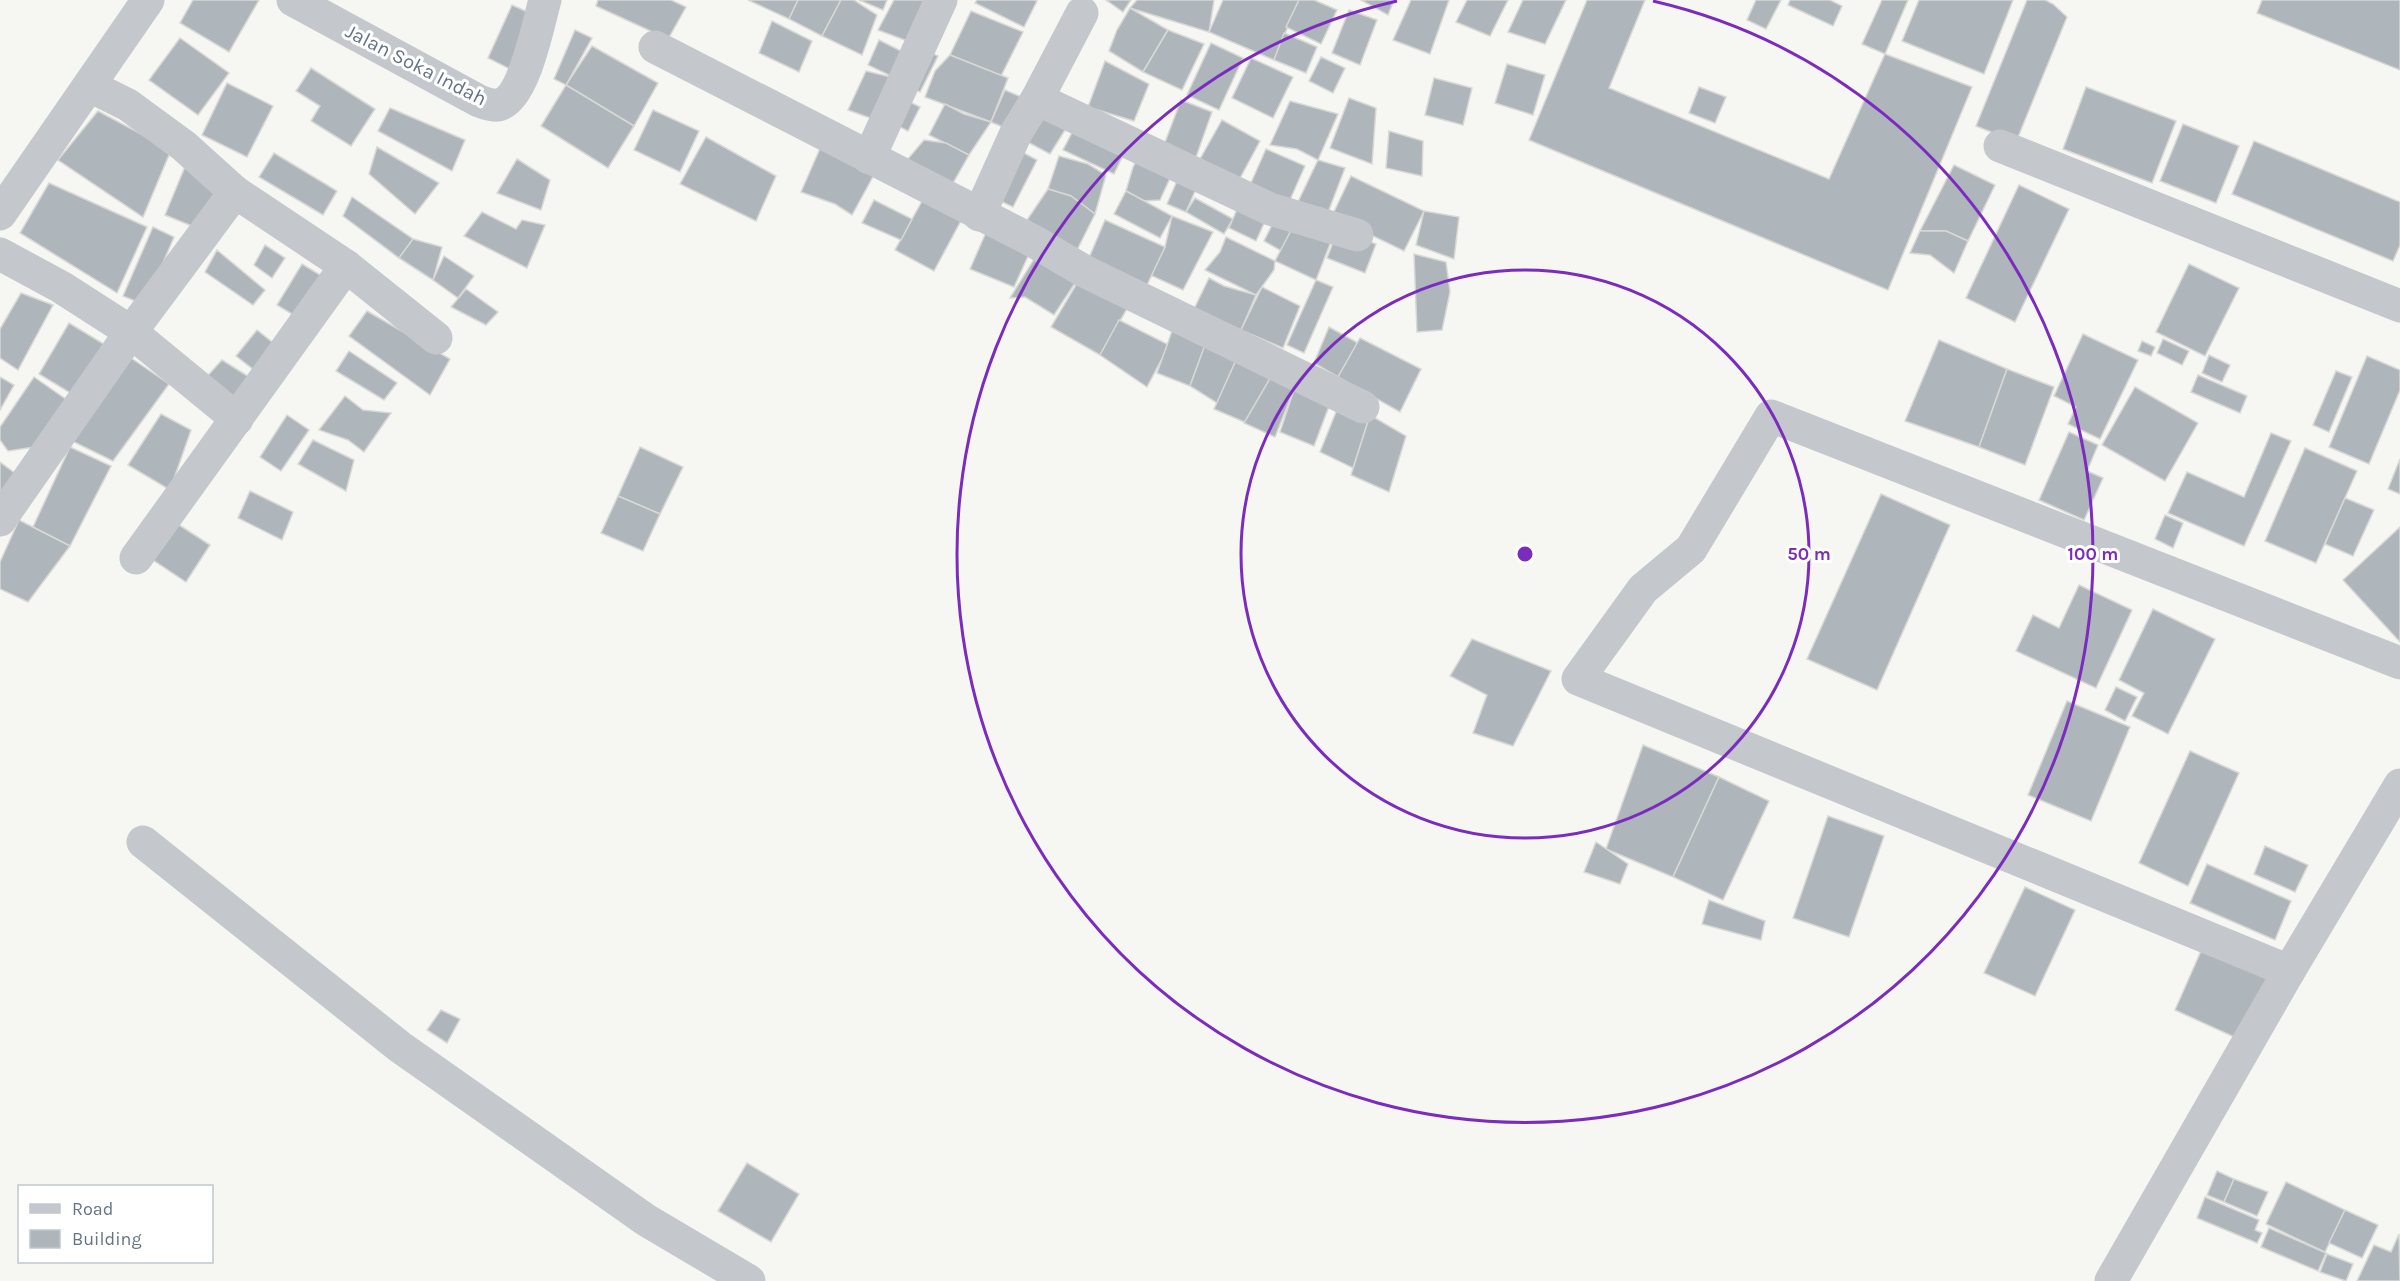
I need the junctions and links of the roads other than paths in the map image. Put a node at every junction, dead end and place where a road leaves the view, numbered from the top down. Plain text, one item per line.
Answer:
1 (292, 0) edge
2 (545, 0) edge
3 (941, 0) edge
4 (139, 3) edge
5 (1082, 13) dead end
6 (655, 47) dead end
7 (90, 86) junction
8 (1037, 99) junction
9 (2000, 146) dead end
10 (869, 158) junction
11 (235, 192) junction
12 (0, 214) edge
13 (979, 215) junction
14 (1357, 235) dead end
15 (0, 254) edge
16 (346, 266) junction
17 (2400, 306) edge
18 (132, 332) junction
19 (436, 338) dead end
20 (1363, 407) dead end
21 (237, 419) junction
22 (0, 520) edge
23 (136, 558) dead end
24 (2400, 663) edge
25 (2400, 785) edge
26 (143, 842) dead end
27 (2289, 971) junction
28 (749, 1281) edge
29 (2111, 1281) edge

1 - 2 street, Jalan Soka Indah
3 - 10 street
4 - 7 street
5 - 8 street
6 - 10 street
7 - 11 street
7 - 12 street
8 - 13 street
8 - 14 street
9 - 17 street
10 - 13 street
11 - 16 street
11 - 18 street
13 - 20 street
15 - 18 street
16 - 19 street
16 - 21 street
18 - 21 street
18 - 22 street
21 - 23 street
24 - 27 street
25 - 27 street
26 - 28 street
27 - 29 street

